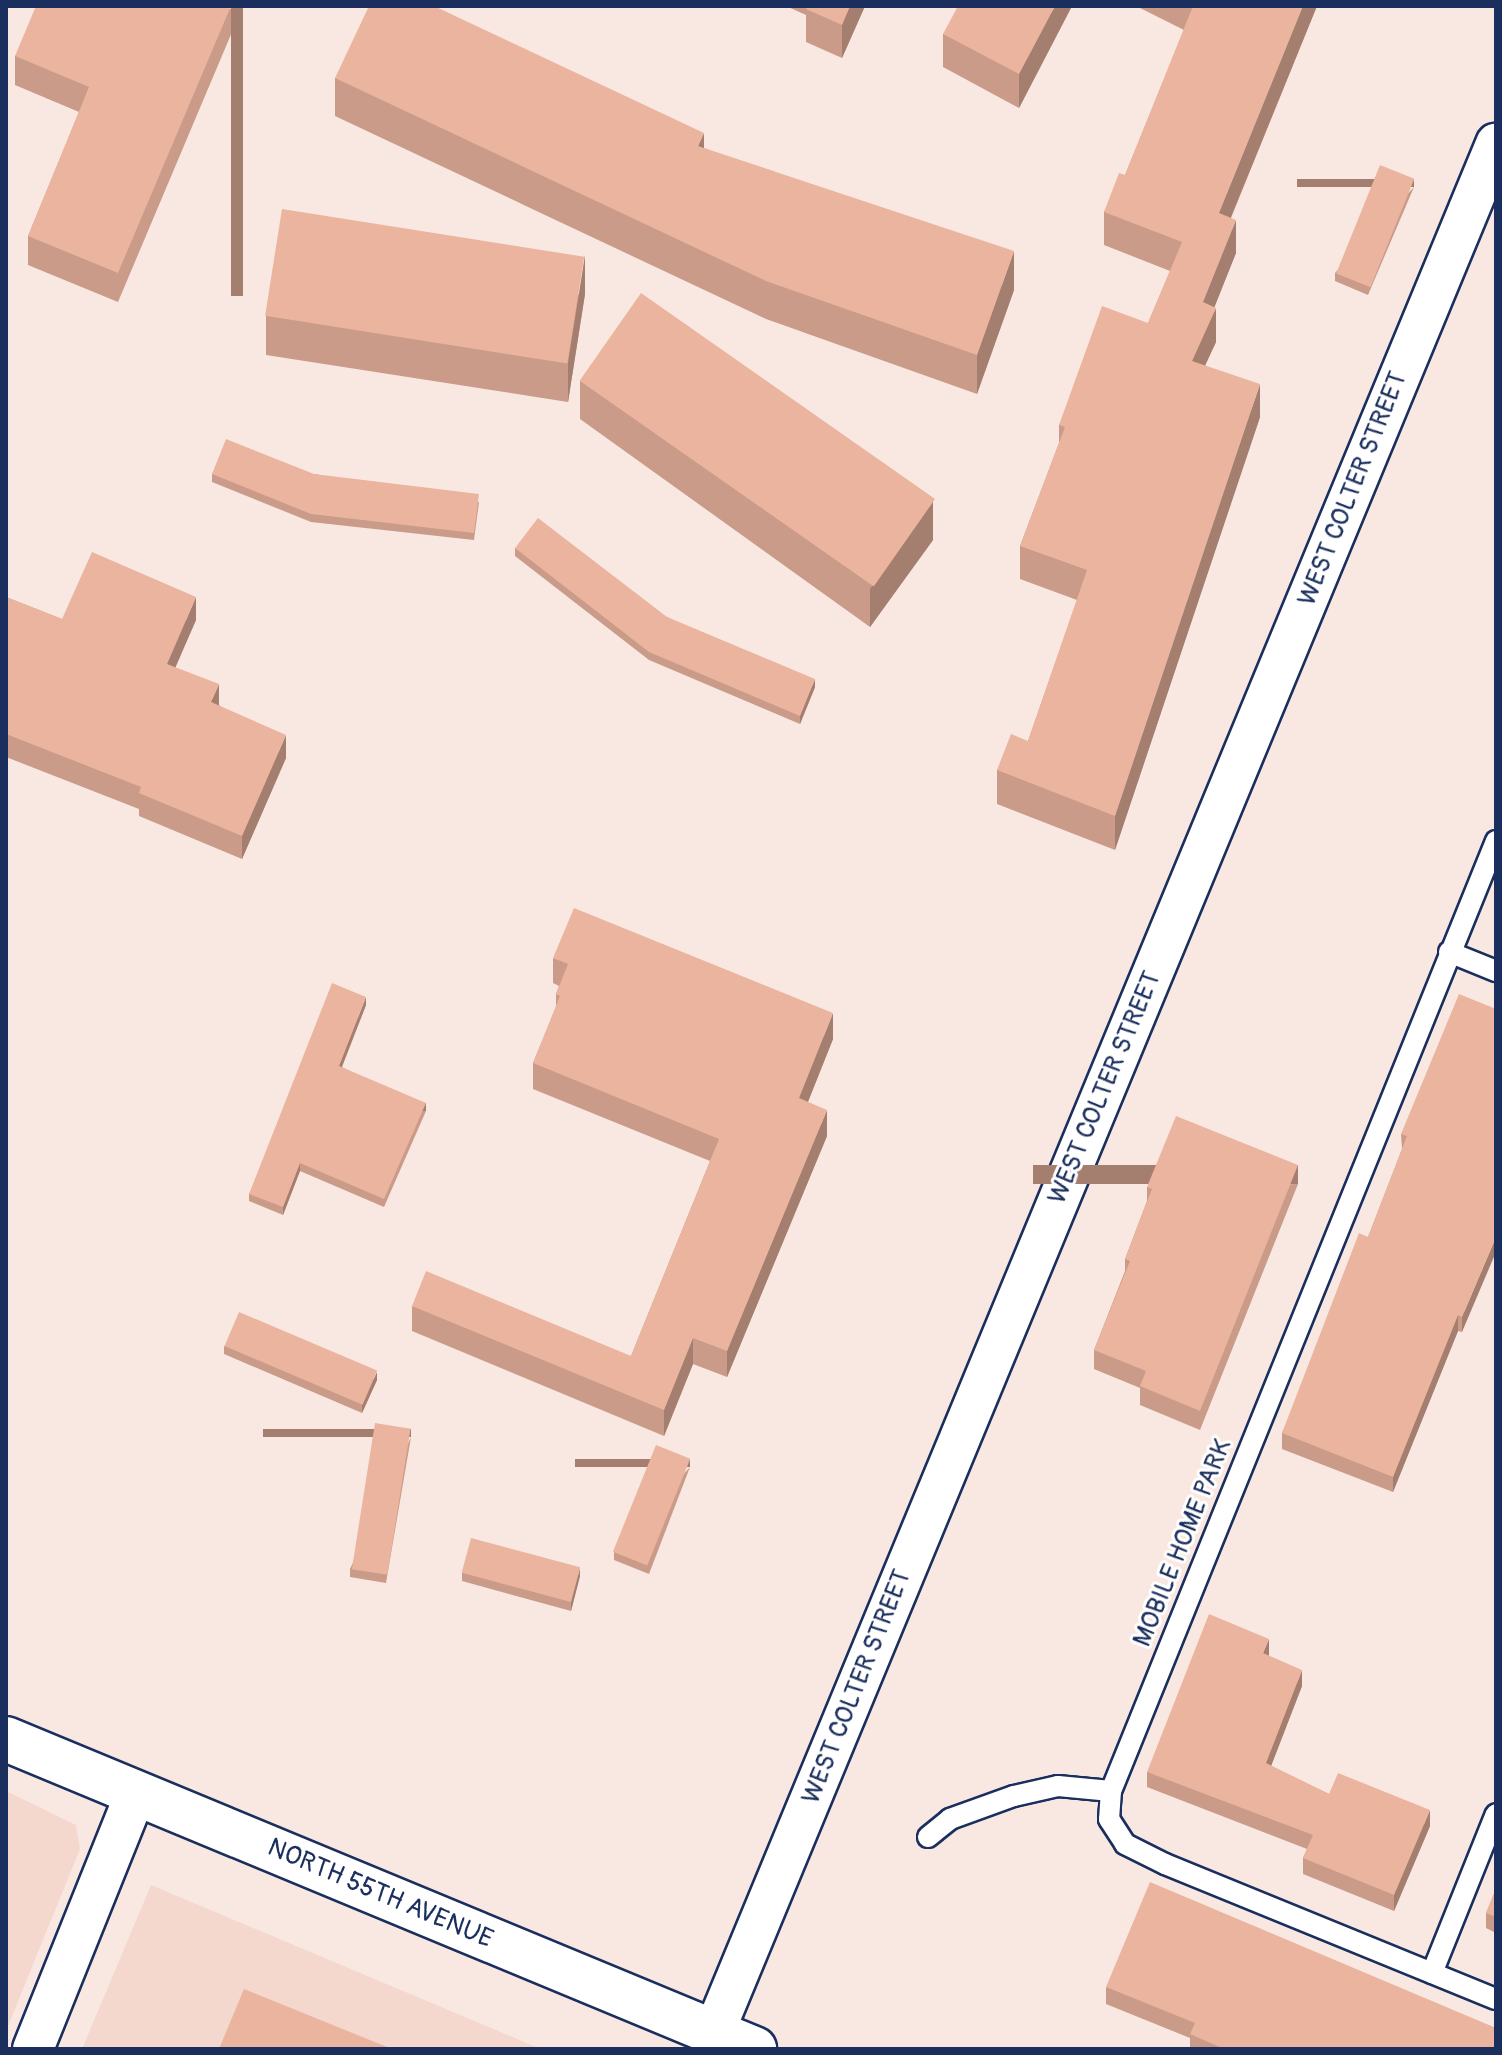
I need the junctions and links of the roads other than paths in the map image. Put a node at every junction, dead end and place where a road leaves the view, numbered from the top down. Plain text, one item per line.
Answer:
1 (1496, 144) edge
2 (1496, 841) edge
3 (1449, 952) junction
4 (1496, 971) edge
5 (6, 1739) edge
6 (1111, 1791) junction
7 (136, 1793) junction
8 (1496, 1814) edge
9 (928, 1837) dead end
10 (1432, 1973) junction
11 (1496, 1999) edge
12 (710, 2041) edge
13 (33, 2049) edge
14 (754, 2049) edge

1 - 12 street, WEST COLTER STREET
2 - 3 lane, MOBILE HOME PARK
3 - 4 lane
3 - 6 lane, MOBILE HOME PARK
5 - 7 street, NORTH 55TH AVENUE
6 - 9 lane
6 - 10 lane, MOBILE HOME PARK
7 - 12 street, NORTH 55TH AVENUE
7 - 13 street
8 - 10 lane
10 - 11 lane, MOBILE HOME PARK
12 - 14 street, NORTH 55TH AVENUE

